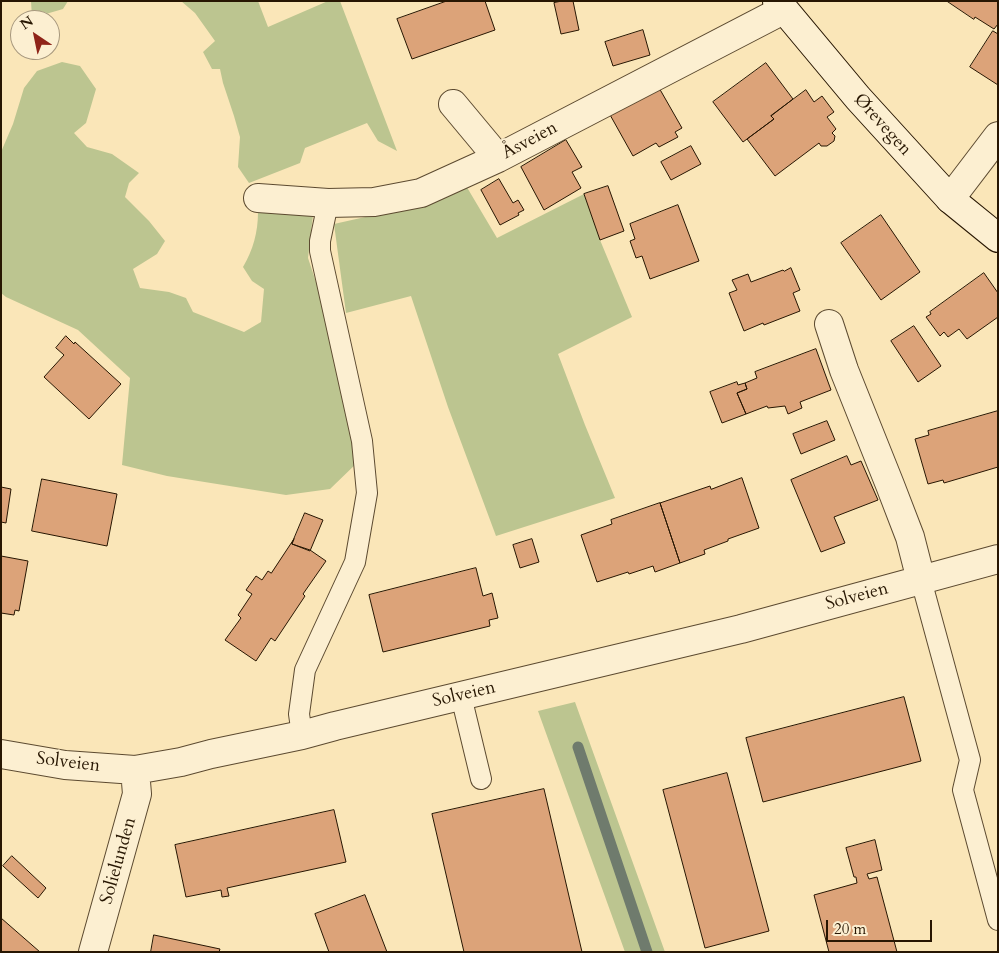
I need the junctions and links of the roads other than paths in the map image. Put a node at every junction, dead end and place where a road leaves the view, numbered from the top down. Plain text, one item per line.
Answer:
1 (780, 6) edge
2 (453, 104) dead end
3 (998, 136) edge
4 (498, 158) junction
5 (258, 198) dead end
6 (950, 199) junction
7 (328, 203) junction
8 (998, 238) edge
9 (829, 324) dead end
10 (998, 559) edge
11 (921, 580) junction
12 (461, 696) junction
13 (302, 735) junction
14 (1, 754) edge
15 (136, 770) junction
16 (480, 779) dead end
17 (998, 920) edge
18 (93, 952) edge

1 - 4 street, Åsveien
1 - 6 street, Ørevegen
2 - 4 street
3 - 6 street
4 - 7 street, Åsveien
5 - 7 street, Åsveien
6 - 8 street, Ørevegen
7 - 13 lane
9 - 11 street
10 - 11 street, Solveien
11 - 12 street, Solveien
11 - 17 lane
12 - 13 street, Solveien
12 - 16 lane
13 - 15 street, Solveien
14 - 15 street, Solveien
15 - 18 street, Solielunden

